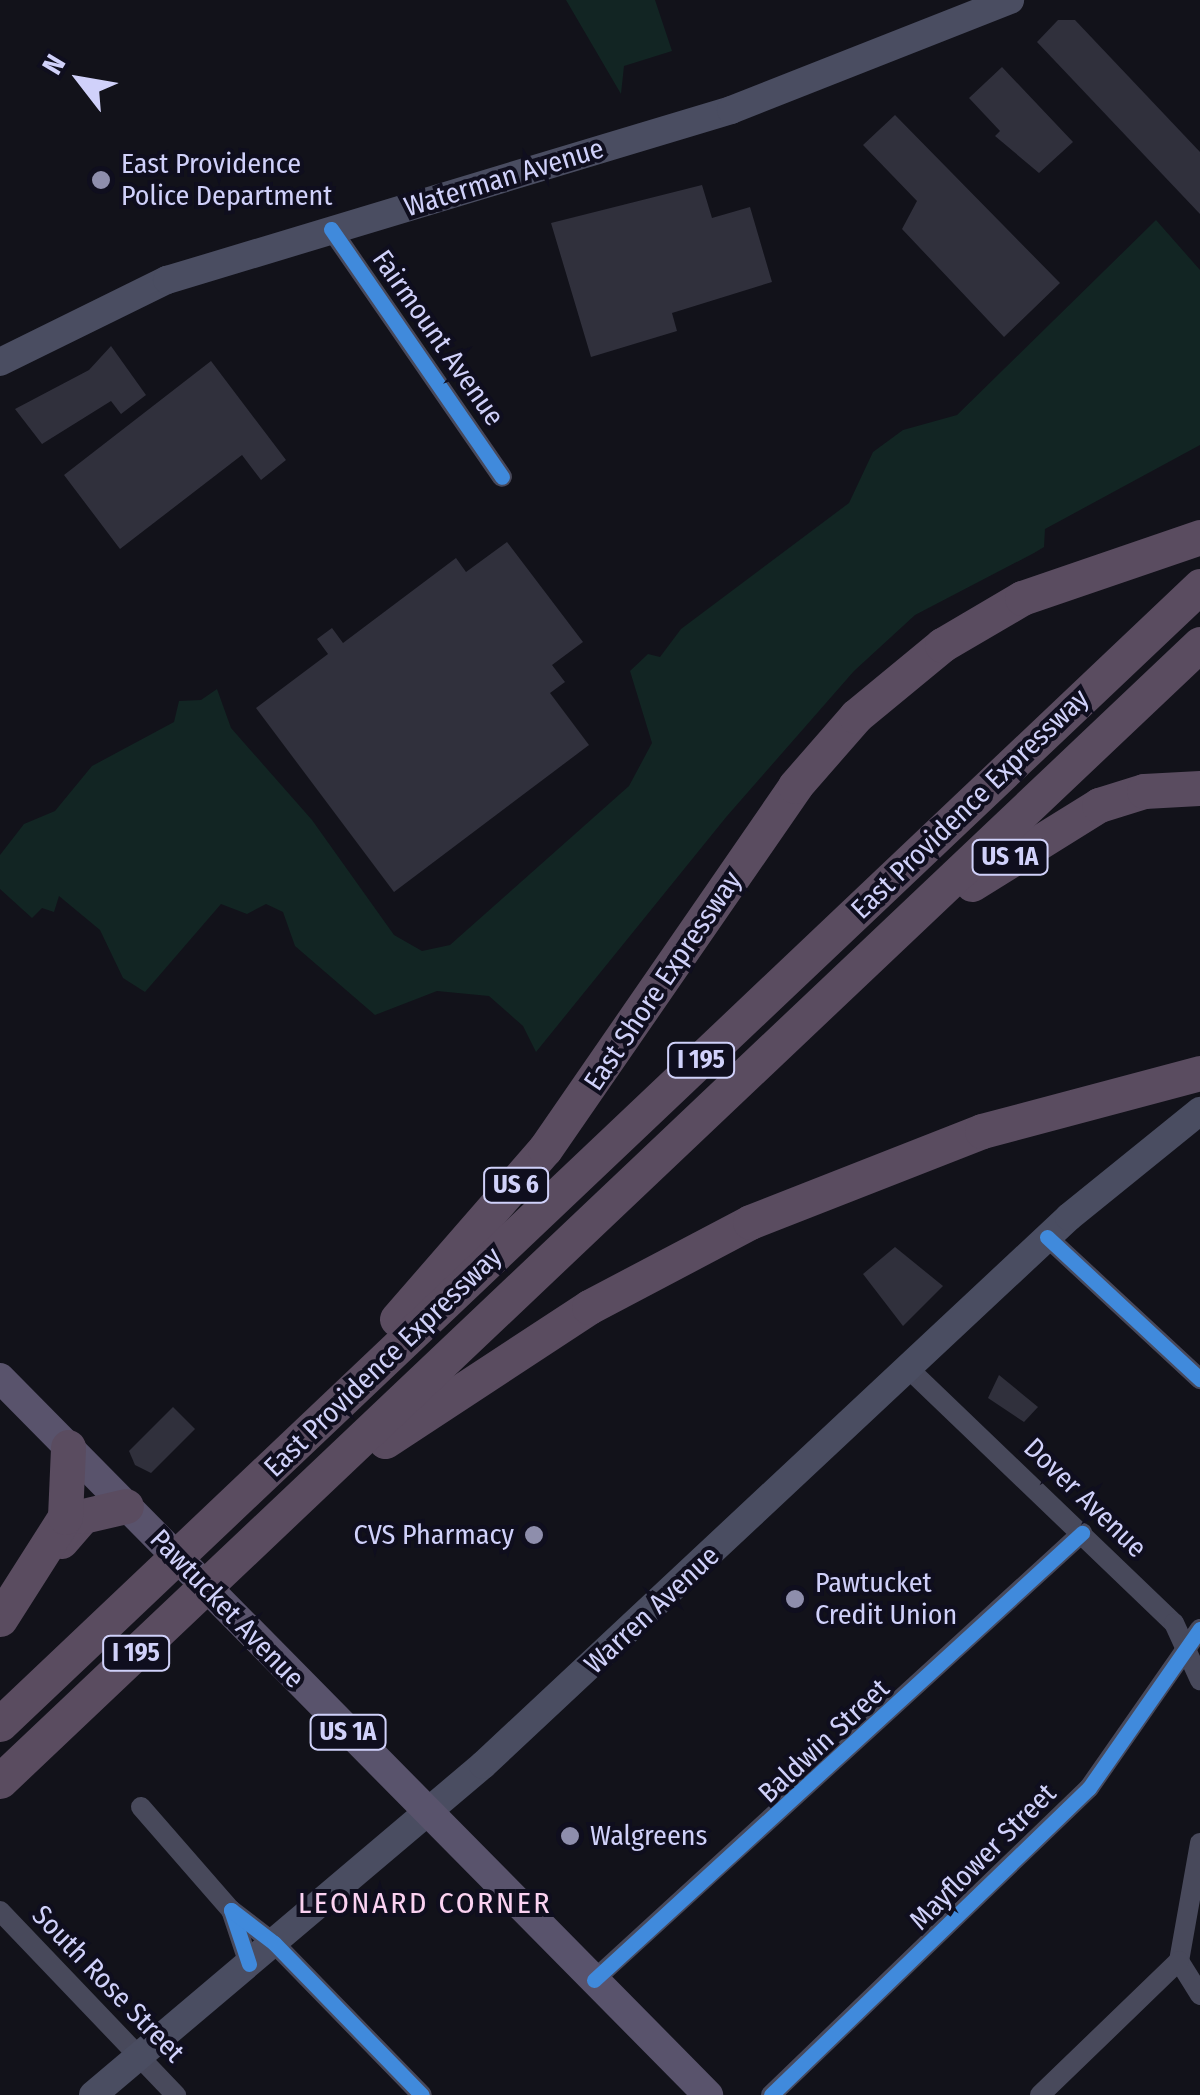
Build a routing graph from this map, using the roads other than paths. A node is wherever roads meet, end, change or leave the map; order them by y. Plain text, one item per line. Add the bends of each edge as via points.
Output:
1 (1010, 0) edge
2 (331, 230) junction
3 (0, 362) edge
4 (502, 477) dead end
5 (1196, 538) edge
6 (1200, 586) edge
7 (1200, 644) edge
8 (1200, 788) edge
9 (858, 967) junction
10 (1200, 1072) edge
11 (1200, 1111) edge
12 (1046, 1238) junction
13 (911, 1371) junction
14 (1198, 1374) edge
15 (0, 1378) edge
16 (68, 1447) junction
17 (139, 1519) junction
18 (272, 1524) junction
19 (1082, 1532) junction
20 (201, 1534) junction
21 (22, 1586) junction
22 (0, 1620) edge
23 (1193, 1635) edge
24 (1200, 1680) edge
25 (0, 1724) edge
26 (0, 1782) edge
27 (141, 1806) dead end
28 (426, 1814) junction
29 (1200, 1843) edge
30 (0, 1910) edge
31 (231, 1910) junction
32 (274, 1943) junction
33 (1179, 1961) junction
34 (249, 1964) junction
35 (594, 1980) junction
36 (1200, 1995) edge
37 (138, 2056) junction
38 (93, 2095) edge
39 (176, 2095) edge
40 (422, 2095) edge
41 (708, 2095) edge
42 (771, 2095) edge
43 (1040, 2095) edge

1 - 2 main road, Waterman Avenue via 731,110
2 - 3 main road, Waterman Avenue via 167,280
2 - 4 street, Fairmount Avenue
5 - 20 highway, East Shore Expressway / US 6 via 1081,572 995,612 856,716 795,786 630,1035 526,1173
6 - 20 highway, East Providence Expressway / I 195
7 - 9 highway, East Providence Expressway / I 195
8 - 9 highway, US 1A via 1144,791 1058,826
9 - 18 highway, East Providence Expressway / I 195
10 - 18 highway via 922,1151 722,1236 520,1349
11 - 12 main road, Warren Avenue
12 - 13 main road, Warren Avenue
12 - 14 street
13 - 19 street, Dover Avenue
13 - 28 main road, Warren Avenue
15 - 16 main road, Pawtucket Avenue / US 1A
16 - 17 main road, Pawtucket Avenue / US 1A
16 - 21 highway via 68,1508
17 - 21 highway via 82,1516
17 - 28 main road, Pawtucket Avenue / US 1A
18 - 26 highway, East Providence Expressway / I 195
19 - 23 street, Dover Avenue
19 - 35 street, Baldwin Street
20 - 25 highway, East Providence Expressway / I 195
21 - 22 highway
23 - 24 street, Dover Avenue
23 - 42 street, Mayflower Street via 1089,1788
27 - 31 street
28 - 32 main road, Warren Avenue
28 - 35 main road, Pawtucket Avenue
29 - 33 street
30 - 37 street, South Rose Street
31 - 32 street
31 - 34 street
32 - 34 main road, Warren Avenue
32 - 40 street
33 - 36 street
33 - 43 street
34 - 37 main road, Warren Avenue
35 - 41 main road, Pawtucket Avenue
37 - 38 main road, Warren Avenue
37 - 39 street, South Rose Street

